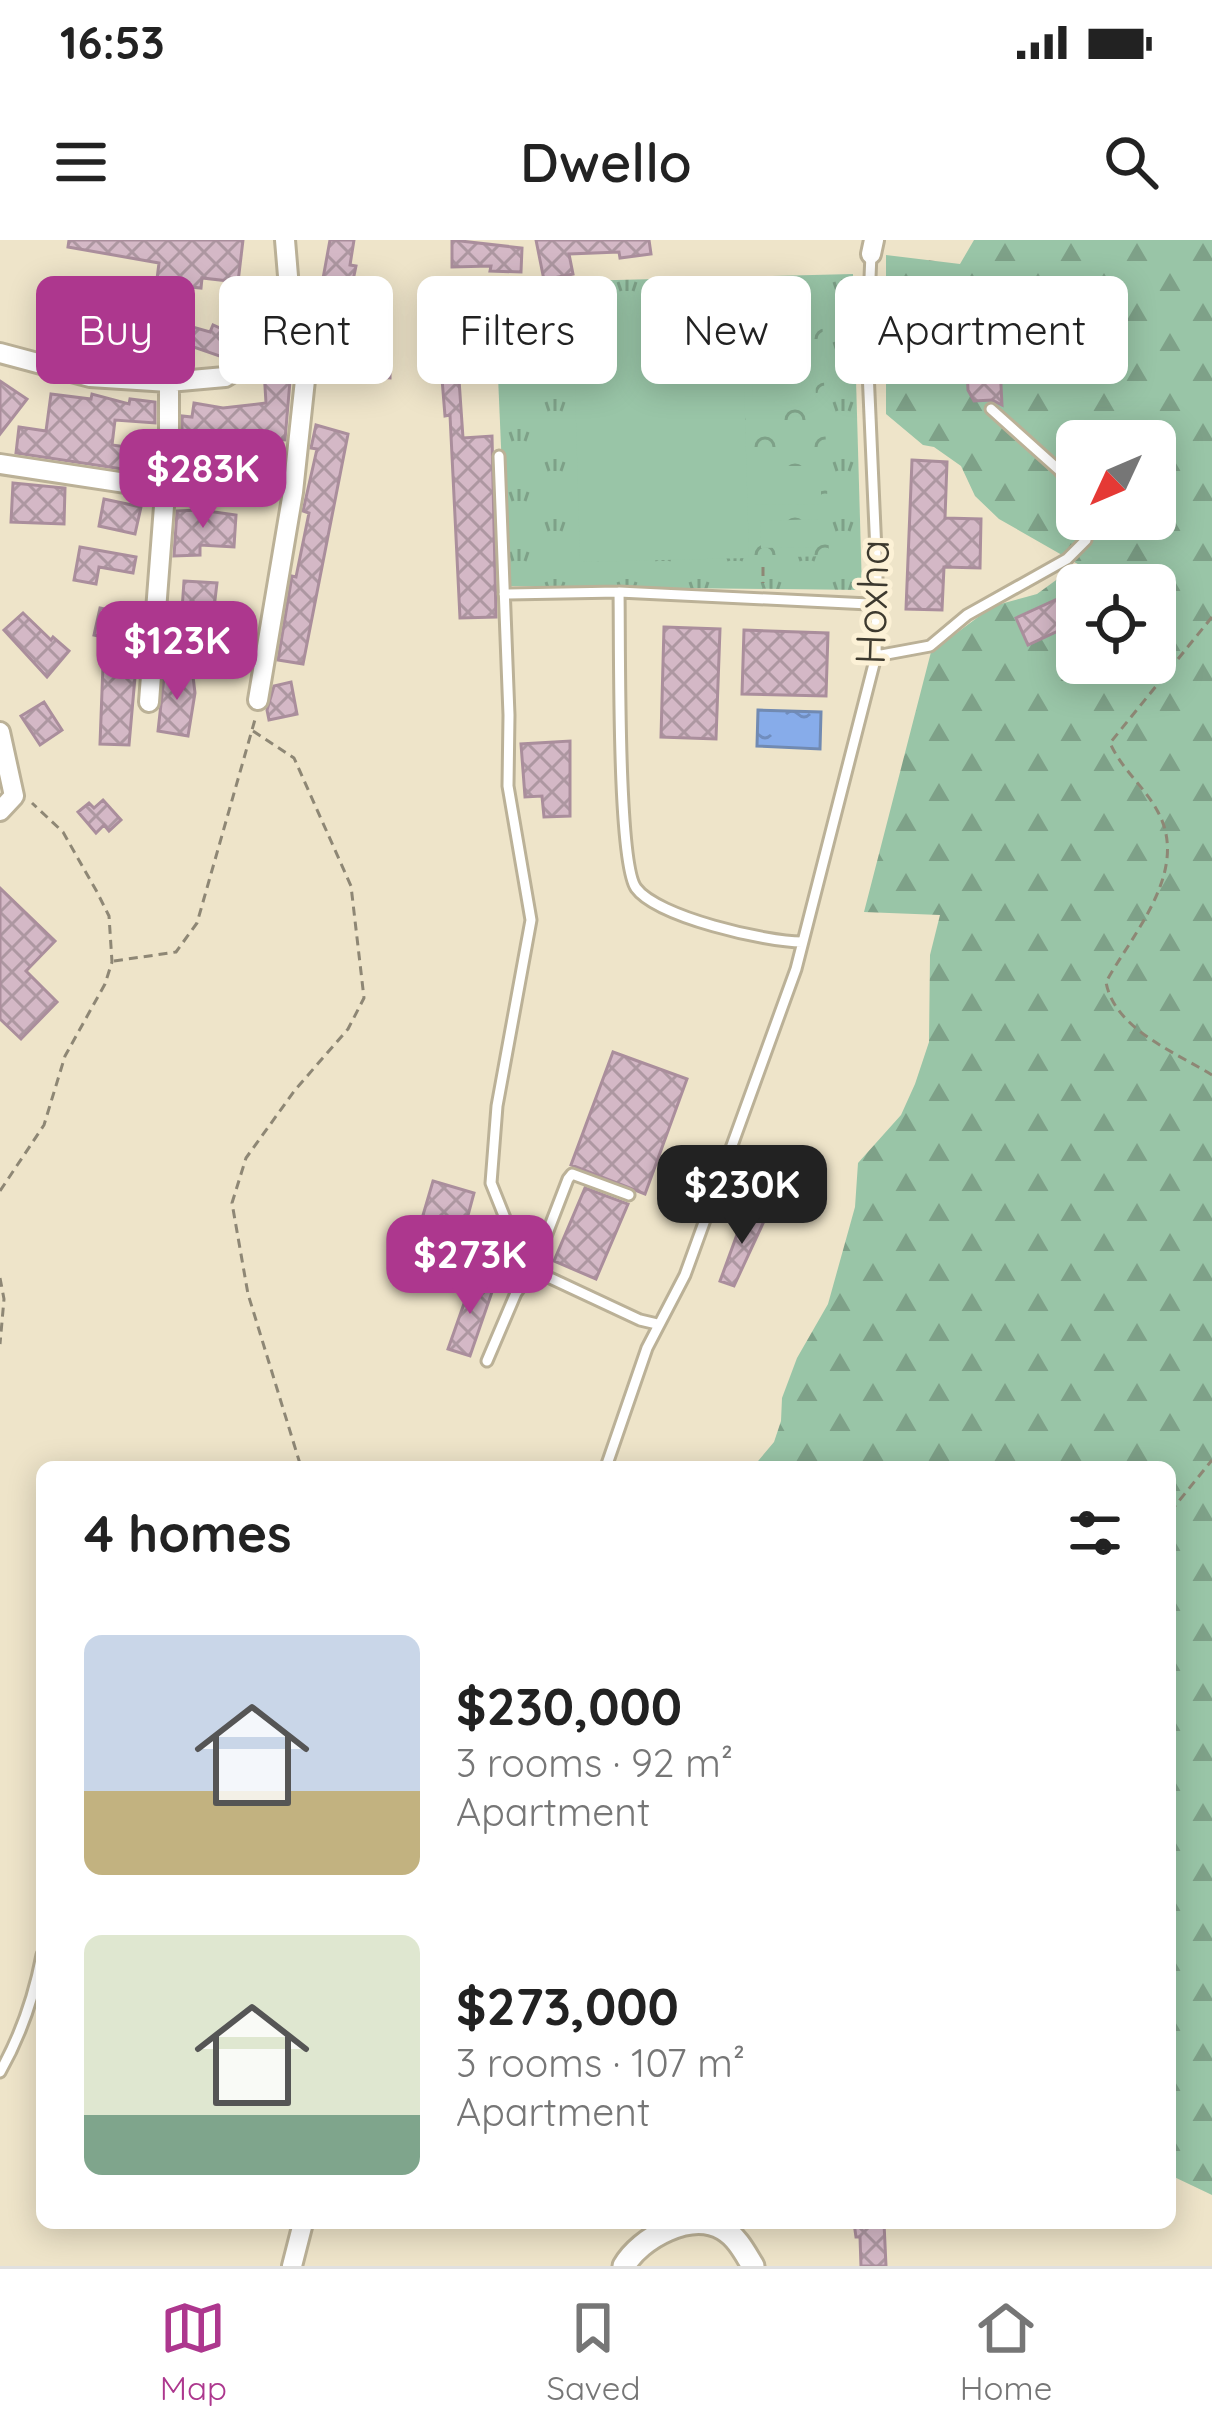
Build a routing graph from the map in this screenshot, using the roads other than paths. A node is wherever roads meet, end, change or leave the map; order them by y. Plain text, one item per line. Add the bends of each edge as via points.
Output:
1 (285, 240) edge
2 (872, 247) edge
3 (288, 276) edge
4 (0, 353) edge
5 (36, 363) edge
6 (169, 384) edge
7 (302, 384) edge
8 (991, 409) dead end
9 (499, 456) dead end
10 (0, 464) edge
11 (1056, 467) edge
12 (164, 489) junction
13 (240, 489) dead end
14 (1086, 540) edge
15 (620, 592) junction
16 (504, 594) junction
17 (873, 605) junction
18 (875, 656) junction
19 (258, 700) road end
20 (148, 702) dead end
21 (0, 733) edge
22 (7, 803) edge
23 (802, 942) junction
24 (629, 1195) dead end
25 (532, 1270) junction
26 (466, 1272) dead end
27 (657, 1324) junction
28 (487, 1361) dead end
29 (608, 1461) edge
30 (36, 1977) edge
31 (0, 2072) edge
32 (301, 2229) edge
33 (675, 2229) edge
34 (722, 2229) edge
35 (292, 2266) edge
36 (624, 2266) edge
37 (753, 2266) edge

1 - 3 street
2 - 17 lane, Hoxha
4 - 5 street
6 - 12 street
7 - 19 street
8 - 11 lane
9 - 16 lane
10 - 12 street
12 - 13 street
12 - 20 street
14 - 18 lane via 931,646
15 - 16 lane
15 - 17 lane
15 - 23 lane via 632,885 649,902 709,923
16 - 25 lane via 508,787 531,920 491,1183
17 - 18 lane, Hoxha
18 - 23 lane, Hoxha
21 - 22 street
23 - 27 lane, Hoxha via 685,1275
24 - 25 lane via 572,1174
25 - 26 lane via 498,1264
25 - 27 lane
25 - 28 lane
27 - 29 lane, Hoxha
30 - 31 lane
32 - 35 street
33 - 36 street via 654,2235
34 - 37 street

